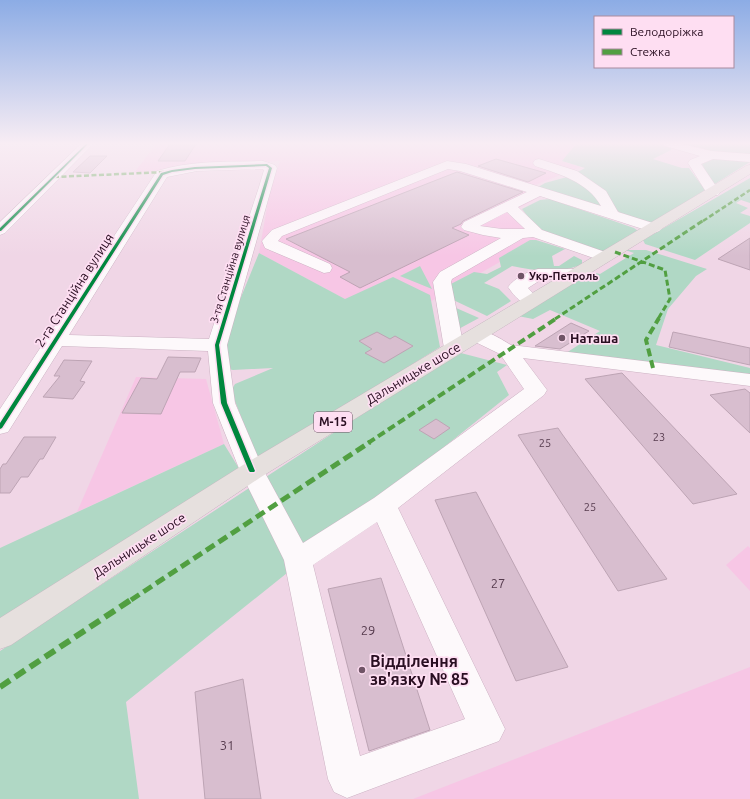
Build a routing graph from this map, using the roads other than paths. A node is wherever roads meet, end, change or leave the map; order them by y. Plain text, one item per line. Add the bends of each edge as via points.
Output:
1 (49, 181) edge
2 (157, 181) edge
3 (267, 181) edge
4 (406, 181) edge
5 (505, 181) edge
6 (583, 181) edge
7 (706, 181) edge
8 (731, 181) edge
9 (538, 192) junction
10 (713, 192) junction
11 (509, 206) junction
12 (614, 216) junction
13 (654, 228) junction
14 (0, 230) edge
15 (527, 233) junction
16 (605, 257) junction
17 (324, 268) dead end
18 (55, 340) junction
19 (465, 341) junction
20 (217, 345) junction
21 (507, 350) junction
22 (750, 380) edge
23 (0, 427) edge
24 (252, 471) junction
25 (383, 505) junction
26 (298, 560) junction
27 (0, 635) edge

1 - 14 street
2 - 18 street, 2-га Станційна вулиця
3 - 20 street, 3-тя Станційна вулиця
4 - 17 street via 277,232 270,241 271,245
5 - 9 street
6 - 12 street via 601,194
7 - 10 street
8 - 10 main road, Дальницьке шосе / М-15
9 - 11 street
9 - 12 street
10 - 13 main road, Дальницьке шосе / М-15
11 - 15 street via 534,229
11 - 15 street via 469,227
12 - 13 street
13 - 16 main road, Дальницьке шосе / М-15
15 - 16 street
15 - 19 street via 453,271 442,282
16 - 19 main road, Дальницьке шосе / М-15
18 - 20 street
18 - 23 street, 2-га Станційна вулиця
19 - 21 street
19 - 24 main road, Дальницьке шосе / М-15
20 - 24 street, 3-тя Станційна вулиця via 224,403
21 - 22 street
21 - 25 street via 536,390
24 - 26 street, 3-тя Станційна вулиця
24 - 27 main road, Дальницьке шосе / М-15
25 - 26 street
25 - 26 street, 3-тя Станційна вулиця via 486,729 347,779

